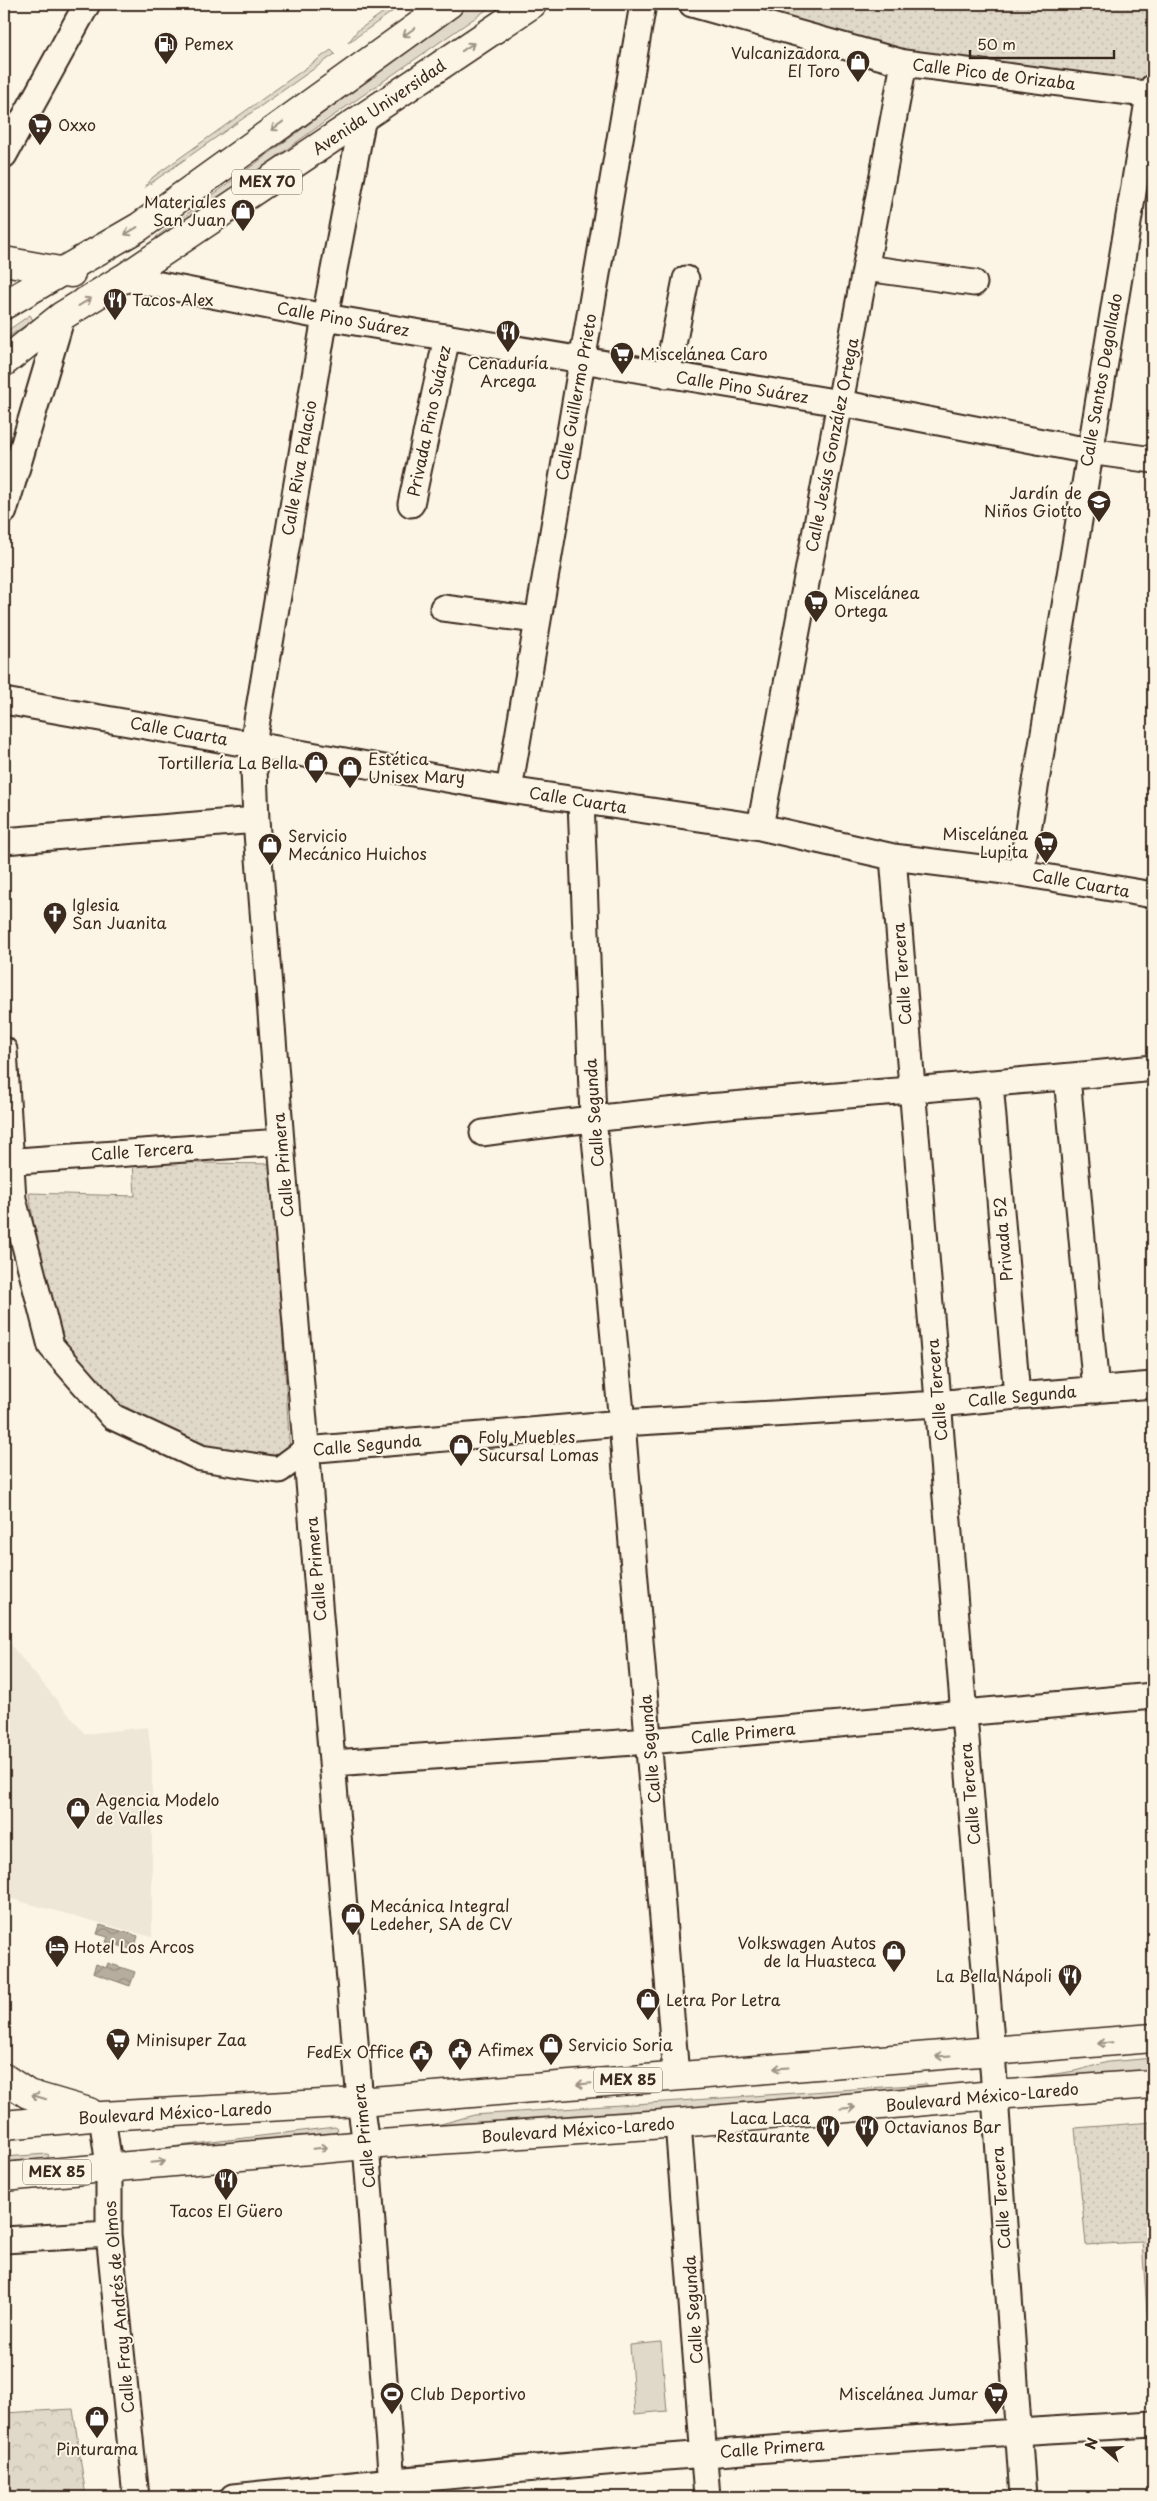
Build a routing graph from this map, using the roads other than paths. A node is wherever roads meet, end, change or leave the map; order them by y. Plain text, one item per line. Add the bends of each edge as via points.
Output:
1 (87, 4) edge
2 (449, 4) edge
3 (532, 4) edge
4 (643, 4) edge
5 (692, 4) edge
6 (904, 63) junction
7 (1152, 92) edge
8 (363, 118) junction
9 (4, 155) edge
10 (4, 261) edge
11 (866, 268) junction
12 (63, 272) junction
13 (124, 278) junction
14 (686, 279) dead end
15 (974, 283) dead end
16 (4, 305) edge
17 (62, 316) junction
18 (325, 316) junction
19 (447, 337) junction
20 (582, 361) junction
21 (4, 362) edge
22 (668, 375) junction
23 (840, 403) junction
24 (1089, 450) junction
25 (1153, 460) edge
26 (411, 504) dead end
27 (4, 511) edge
28 (443, 608) dead end
29 (537, 620) junction
30 (4, 700) edge
31 (253, 744) junction
32 (509, 790) junction
33 (581, 801) junction
34 (256, 820) junction
35 (760, 827) junction
36 (4, 840) edge
37 (893, 857) junction
38 (1021, 873) junction
39 (1153, 895) edge
40 (4, 1050) edge
41 (1153, 1068) edge
42 (1067, 1078) junction
43 (990, 1083) junction
44 (911, 1091) junction
45 (593, 1117) junction
46 (483, 1133) dead end
47 (281, 1142) junction
48 (8, 1161) edge
49 (1153, 1386) edge
50 (1096, 1390) junction
51 (1017, 1396) junction
52 (938, 1404) junction
53 (622, 1423) junction
54 (306, 1450) junction
55 (1153, 1696) edge
56 (963, 1714) junction
57 (649, 1742) junction
58 (333, 1762) junction
59 (1153, 2038) edge
60 (992, 2053) junction
61 (676, 2076) junction
62 (4, 2078) edge
63 (1153, 2084) edge
64 (994, 2095) junction
65 (360, 2102) junction
66 (102, 2116) junction
67 (678, 2124) junction
68 (4, 2125) edge
69 (366, 2145) junction
70 (109, 2166) junction
71 (4, 2177) edge
72 (109, 2234) junction
73 (4, 2240) edge
74 (1153, 2424) edge
75 (1017, 2432) junction
76 (704, 2453) junction
77 (392, 2489) edge
78 (136, 2497) edge
79 (233, 2497) edge
80 (706, 2497) edge
81 (1023, 2497) edge

1 - 9 street
2 -> 12 main road, MEX 70 via 139,227
8 -> 3 main road, Avenida Universidad / MEX 70
4 - 20 street, Calle Guillermo Prieto
5 - 6 street, Calle Pico de Orizaba
6 - 7 street, Calle Pico de Orizaba
6 - 11 street, Calle Jesús González Ortega
7 - 24 street, Calle Santos Degollado
8 - 13 main road, Avenida Universidad / MEX 70
8 - 18 street, Calle Riva Palacio
10 - 12 main road
11 - 15 street
11 - 23 street, Calle Jesús González Ortega
12 - 13 main road
12 - 16 main road, MEX 70
17 -> 13 main road, Avenida Universidad / MEX 70
13 - 18 street, Calle Pino Suárez
14 - 22 street
17 - 21 main road, Avenida Universidad / MEX 70
17 - 27 street
18 - 19 street, Calle Pino Suárez
18 - 31 street, Calle Riva Palacio
19 - 20 street, Calle Pino Suárez
19 - 26 street, Privada Pino Suárez
20 - 22 street, Calle Pino Suárez
20 - 29 street, Calle Guillermo Prieto
22 - 23 street, Calle Pino Suárez
23 - 24 street, Calle Pino Suárez
23 - 35 street, Calle Jesús González Ortega
24 - 25 street, Calle Pino Suárez
24 - 38 street, Calle Santos Degollado
28 - 29 street
29 - 32 street, Calle Guillermo Prieto
30 - 31 street, Calle Cuarta
31 - 32 street, Calle Cuarta
31 - 34 street, Calle Riva Palacio
32 - 33 street, Calle Cuarta
33 - 35 street, Calle Cuarta
33 - 45 street, Calle Segunda
34 - 36 street
34 - 47 street, Calle Primera
35 - 37 street, Calle Cuarta
37 - 38 street, Calle Cuarta
37 - 44 street, Calle Tercera
38 - 39 street, Calle Cuarta
40 - 48 street, Calle Segunda
41 - 42 street
42 - 43 street
42 - 50 street
43 - 44 street
43 - 51 street, Privada 52
44 - 45 street
44 - 52 street, Calle Tercera
45 - 46 street
45 - 53 street, Calle Segunda
47 - 48 street, Calle Tercera
47 - 54 street, Calle Primera
48 - 54 street, Calle Segunda via 13,1199 51,1346 113,1417 201,1458 280,1470
49 - 50 street, Calle Segunda
50 - 51 street, Calle Segunda
51 - 52 street, Calle Segunda
52 - 53 street, Calle Segunda
52 - 56 street, Calle Tercera
53 - 54 street, Calle Segunda
53 - 57 street, Calle Segunda
54 - 58 street, Calle Primera
55 - 56 street, Calle Primera
56 - 57 street, Calle Primera
56 - 60 street, Calle Tercera
57 - 58 street, Calle Primera
57 - 61 street, Calle Segunda
58 - 65 street, Calle Primera
59 -> 60 main road, Boulevard México-Laredo / MEX 85
60 -> 61 main road, Boulevard México-Laredo / MEX 85
60 - 64 street, Calle Tercera
61 -> 65 main road, Boulevard México-Laredo / MEX 85
66 -> 62 main road via 28,2094
63 - 64 main road, Boulevard México-Laredo / MEX 85
67 -> 64 main road, Boulevard México-Laredo / MEX 85
64 - 75 street, Calle Tercera
65 - 66 main road, Boulevard México-Laredo / MEX 85
65 - 69 street, Calle Primera
66 - 68 main road, Boulevard México-Laredo / MEX 85
66 - 70 street, Calle Fray Andrés de Olmos
67 - 69 main road, Boulevard México-Laredo / MEX 85
67 - 76 street, Calle Segunda
70 -> 69 main road, Boulevard México-Laredo / MEX 85
69 - 77 street, Calle Primera
70 - 71 main road, Boulevard México-Laredo / MEX 85
70 - 72 street, Calle Fray Andrés de Olmos
72 - 73 street
72 - 78 street, Calle Fray Andrés de Olmos
74 - 75 street, Calle Primera
75 - 76 street, Calle Primera
75 - 81 street, Calle Tercera
76 - 77 street, Calle Primera
76 - 80 street, Calle Segunda
77 - 79 street, Calle Primera

